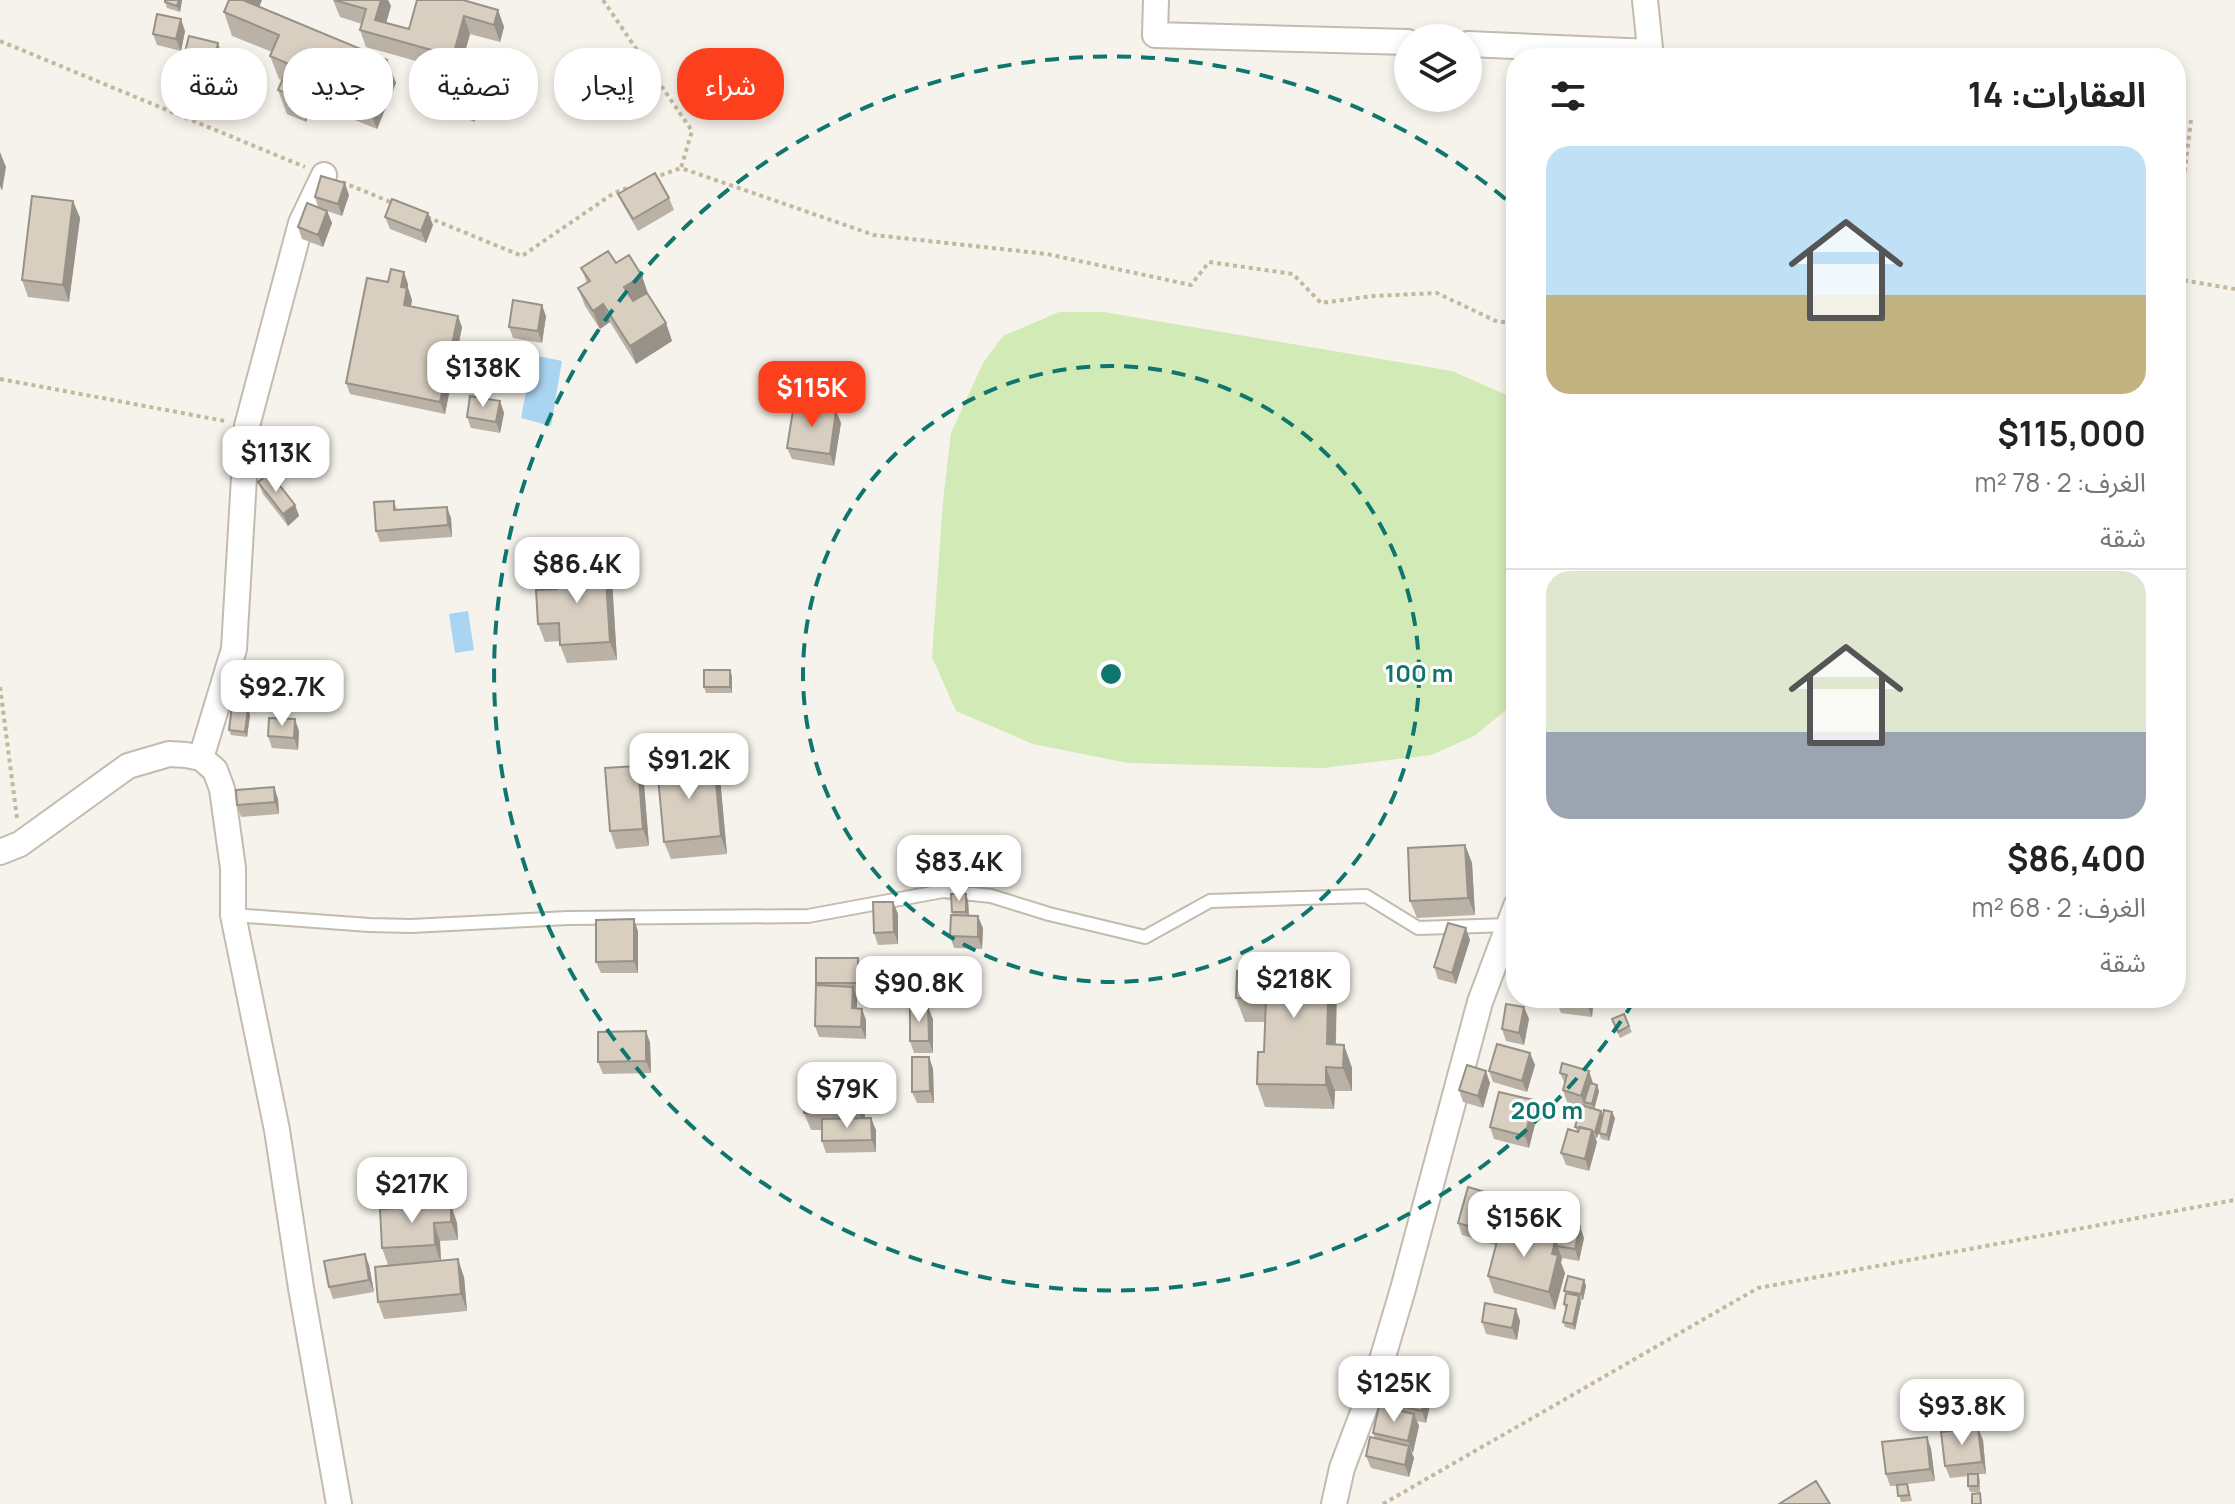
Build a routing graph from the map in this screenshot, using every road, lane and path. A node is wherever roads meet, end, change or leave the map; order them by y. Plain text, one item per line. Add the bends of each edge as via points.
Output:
1 (603, 0) edge
2 (1156, 0) edge
3 (1645, 0) edge
4 (0, 41) edge
5 (1394, 42) edge
6 (1482, 45) edge
7 (1534, 48) edge
8 (1649, 48) edge
9 (2191, 120) dead end
10 (2186, 161) edge
11 (681, 168) junction
12 (324, 175) junction
13 (395, 204) edge
14 (423, 216) edge
15 (2186, 281) edge
16 (2235, 289) edge
17 (1506, 322) edge
18 (0, 379) edge
19 (247, 426) junction
20 (0, 687) edge
21 (201, 758) junction
22 (10, 848) edge
23 (233, 915) junction
24 (1506, 917) edge
25 (1506, 932) edge
26 (2235, 1200) edge
27 (339, 1504) edge
28 (1334, 1504) edge
29 (1383, 1504) edge

1 - 11 path via 692,131
2 - 5 street via 1155,35
3 - 8 street
4 - 12 path
6 - 7 street
9 - 10 path
11 - 14 path via 614,193 522,256
11 - 17 path via 874,235 1047,254 1191,285 1209,262 1293,274 1321,303 1437,293
12 - 13 path
12 - 19 street via 301,223
15 - 16 path
18 - 19 path
19 - 21 street via 234,649
20 - 22 path
21 - 22 street via 169,754 128,766
21 - 23 street via 215,770 222,789 233,868
23 - 24 lane via 411,926 568,918 808,916 943,891 991,896 1145,937 1210,901 1366,896 1418,928
23 - 27 street via 277,1130
25 - 28 street via 1480,1002 1403,1289
26 - 29 path via 1758,1288

